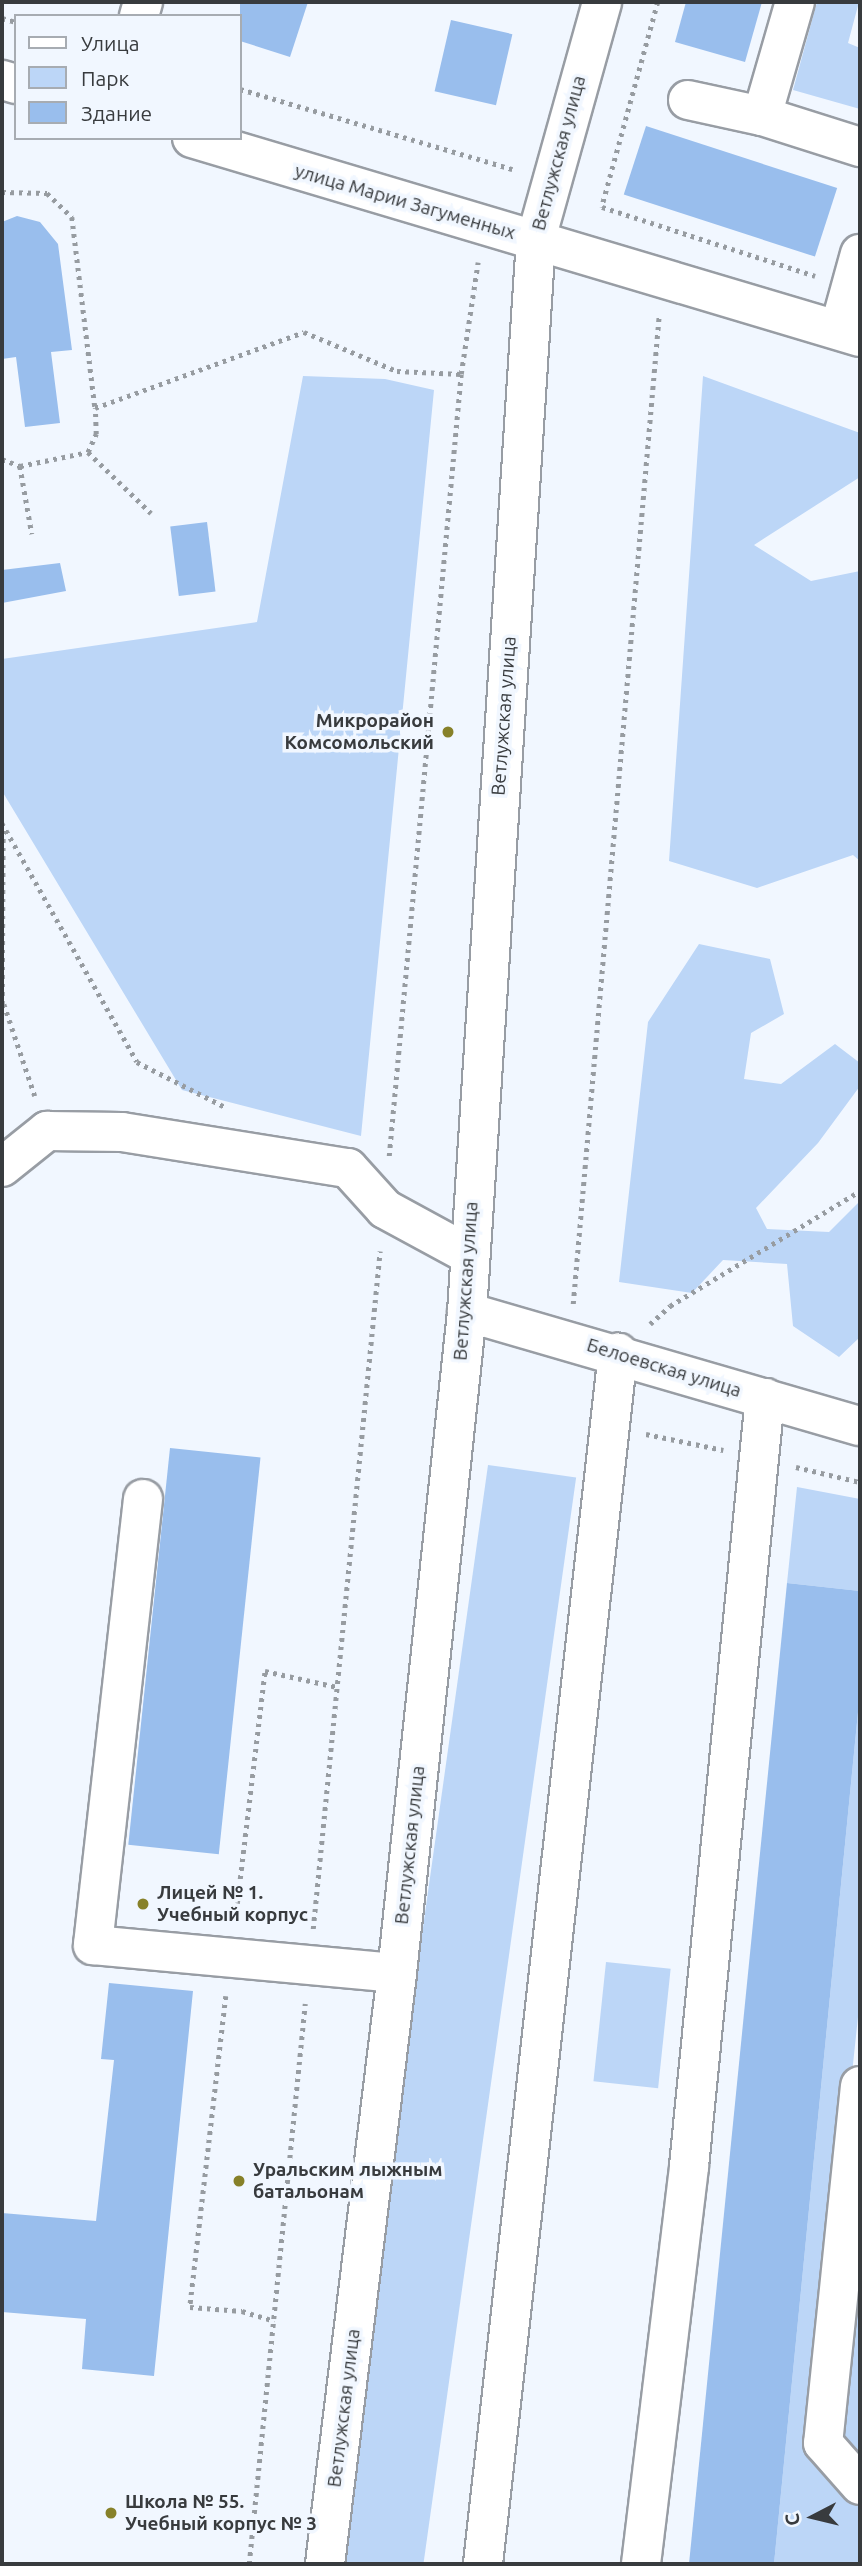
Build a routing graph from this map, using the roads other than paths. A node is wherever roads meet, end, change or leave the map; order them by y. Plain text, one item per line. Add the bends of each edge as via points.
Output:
1 (602, 2) edge
2 (795, 2) edge
3 (688, 100) dead end
4 (762, 116) junction
5 (199, 140) edge
6 (860, 147) edge
7 (536, 239) junction
8 (855, 271) edge
9 (849, 334) edge
10 (2, 1167) edge
11 (468, 1254) junction
12 (467, 1312) junction
13 (618, 1352) junction
14 (765, 1398) junction
15 (860, 1426) edge
16 (143, 1499) dead end
17 (397, 1973) junction
18 (860, 2086) edge
19 (860, 2484) edge
20 (325, 2564) edge
21 (482, 2564) edge
22 (641, 2564) edge

1 - 7 main road, Ветлужская улица
2 - 4 main road
3 - 4 main road
4 - 6 main road
5 - 7 main road, улица Марии Загуменных
7 - 9 main road, улица Марии Загуменных
7 - 11 main road, Ветлужская улица
8 - 9 main road
10 - 11 main road via 47,1131 122,1132 348,1168 385,1209
11 - 12 main road, Ветлужская улица
12 - 13 main road, Белоевская улица
12 - 17 main road, Ветлужская улица
13 - 14 main road, Белоевская улица
13 - 21 main road
14 - 15 main road, Белоевская улица
14 - 22 main road via 689,2166
16 - 17 main road via 93,1945
17 - 20 main road, Ветлужская улица
18 - 19 main road via 823,2443

